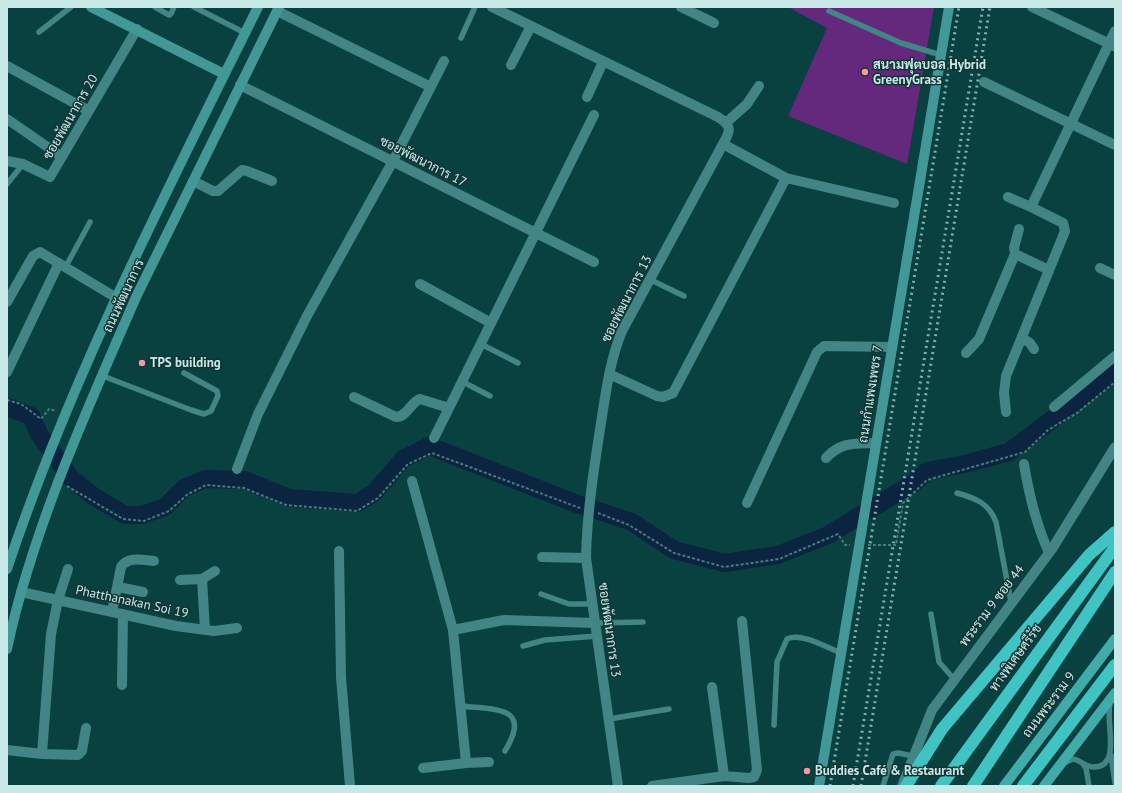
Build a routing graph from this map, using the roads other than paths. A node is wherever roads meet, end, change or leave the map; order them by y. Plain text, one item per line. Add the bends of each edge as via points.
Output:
1 (71, 7) edge
2 (91, 7) edge
3 (155, 7) edge
4 (174, 7) edge
5 (194, 7) edge
6 (258, 7) edge
7 (475, 7) edge
8 (492, 7) edge
9 (681, 7) edge
10 (949, 7) edge
11 (1032, 7) edge
12 (278, 9) edge
13 (829, 11) dead end
14 (714, 23) dead end
15 (531, 26) junction
16 (137, 29) junction
17 (1115, 31) edge
18 (39, 32) dead end
19 (245, 33) junction
20 (461, 38) dead end
21 (1112, 45) edge
22 (941, 55) junction
23 (444, 61) dead end
24 (603, 62) junction
25 (510, 65) dead end
26 (7, 66) edge
27 (224, 74) junction
28 (984, 82) dead end
29 (240, 85) junction
30 (759, 86) dead end
31 (431, 87) junction
32 (587, 97) dead end
33 (89, 111) junction
34 (594, 115) dead end
35 (7, 119) edge
36 (727, 122) junction
37 (1070, 124) junction
38 (723, 144) junction
39 (1115, 145) edge
40 (62, 157) junction
41 (7, 161) edge
42 (393, 161) junction
43 (23, 164) junction
44 (786, 178) junction
45 (193, 181) junction
46 (272, 181) dead end
47 (7, 184) edge
48 (1008, 197) dead end
49 (894, 203) dead end
50 (1031, 207) junction
51 (90, 222) dead end
52 (1019, 229) dead end
53 (536, 234) junction
54 (1015, 254) junction
55 (594, 262) dead end
56 (62, 266) junction
57 (1100, 268) dead end
58 (1049, 270) junction
59 (1115, 275) edge
60 (651, 280) junction
61 (420, 284) dead end
62 (684, 296) dead end
63 (115, 297) junction
64 (7, 302) edge
65 (491, 323) junction
66 (1022, 338) junction
67 (481, 344) junction
68 (892, 347) junction
69 (1034, 350) dead end
70 (966, 353) dead end
71 (1115, 356) edge
72 (518, 363) dead end
73 (7, 372) edge
74 (184, 373) dead end
75 (609, 374) junction
76 (103, 376) junction
77 (463, 382) junction
78 (490, 396) dead end
79 (354, 397) dead end
80 (1054, 407) dead end
81 (448, 408) junction
82 (1006, 412) dead end
83 (434, 438) dead end
84 (876, 443) junction
85 (1115, 447) edge
86 (826, 458) dead end
87 (1024, 464) dead end
88 (237, 469) dead end
89 (412, 481) dead end
90 (956, 493) dead end
91 (747, 503) dead end
92 (1115, 532) edge
93 (1115, 547) edge
94 (339, 551) dead end
95 (1049, 552) junction
96 (542, 557) dead end
97 (586, 558) junction
98 (154, 560) dead end
99 (7, 569) edge
100 (68, 569) dead end
101 (215, 571) dead end
102 (1115, 572) edge
103 (202, 579) junction
104 (180, 580) dead end
105 (118, 587) junction
106 (21, 592) junction
107 (143, 592) dead end
108 (541, 594) dead end
109 (58, 600) junction
110 (1011, 602) junction
111 (593, 604) junction
112 (17, 606) junction
113 (112, 612) junction
114 (123, 614) junction
115 (930, 614) dead end
116 (742, 621) dead end
117 (643, 622) dead end
118 (596, 623) junction
119 (237, 628) dead end
120 (205, 630) junction
121 (453, 630) junction
122 (7, 636) edge
123 (597, 636) junction
124 (1115, 640) edge
125 (523, 646) dead end
126 (7, 649) edge
127 (841, 653) junction
128 (1115, 665) edge
129 (954, 679) junction
130 (122, 685) dead end
131 (712, 687) dead end
132 (1113, 695) edge
133 (461, 706) junction
134 (669, 709) dead end
135 (609, 719) junction
136 (774, 725) dead end
137 (86, 728) dead end
138 (7, 750) edge
139 (505, 751) dead end
140 (1111, 751) junction
141 (42, 754) junction
142 (913, 756) junction
143 (466, 762) junction
144 (489, 762) dead end
145 (1081, 762) junction
146 (1060, 765) junction
147 (423, 768) dead end
148 (724, 776) junction
149 (1115, 783) edge
150 (1047, 784) edge
151 (350, 786) edge
152 (618, 786) edge
153 (652, 786) edge
154 (819, 786) edge
155 (883, 786) edge
156 (902, 786) edge
157 (906, 786) edge
158 (941, 786) edge
159 (973, 786) edge
160 (1004, 786) edge
161 (1023, 786) edge
162 (1089, 786) edge

1 - 18 lane
2 - 16 main road
3 - 4 lane via 168,14 171,14
5 - 19 lane
6 - 19 main road, ถนนพัฒนาการ
7 - 20 lane
8 - 15 street
9 - 14 street
10 - 22 main road, ถนนกำแพงเพชร 7
11 - 21 street
12 - 29 main road, ถนนพัฒนาการ
12 - 31 street
13 - 22 lane via 901,43
15 - 24 street
15 - 25 street
16 - 27 main road
16 - 33 street, ซอยพัฒนาการ 20
17 - 21 street
19 - 27 main road, ถนนพัฒนาการ
21 - 37 street
22 - 68 main road, ถนนกำแพงเพชร 7
23 - 31 street
24 - 32 street
24 - 36 street
26 - 33 street
27 - 63 main road, ถนนพัฒนาการ
28 - 37 street
29 - 42 street, ซอยพัฒนาการ 17
29 - 45 main road, ถนนพัฒนาการ
30 - 36 street via 746,104
31 - 42 street
33 - 40 street, ซอยพัฒนาการ 20
34 - 53 street
35 - 40 street
36 - 38 street, ซอยพัฒนาการ 13 via 729,134
37 - 39 street
37 - 50 street
38 - 44 street
38 - 60 street, ซอยพัฒนาการ 13
40 - 43 street, ซอยพัฒนาการ 20 via 49,178
41 - 43 street, ซอยพัฒนาการ 20
42 - 53 street, ซอยพัฒนาการ 17
42 - 88 street via 307,316 258,414
43 - 47 lane
44 - 49 street
44 - 75 street via 673,393 663,397 657,396
45 - 46 street via 218,191 242,170
45 - 76 main road, ถนนพัฒนาการ via 137,296
48 - 50 street
50 - 58 street via 1065,226
51 - 56 lane
52 - 54 street
53 - 55 street, ซอยพัฒนาการ 17
53 - 65 street
54 - 58 street
54 - 70 street via 979,339
56 - 63 street
56 - 64 street via 42,253 35,254
56 - 73 street
57 - 59 street
58 - 66 street
60 - 62 lane
60 - 75 street, ซอยพัฒนาการ 13 via 619,338
61 - 65 street
63 - 99 main road, ถนนพัฒนาการ via 65,412
65 - 67 street
66 - 69 street via 1030,343
66 - 82 street via 1006,376
67 - 72 lane
67 - 77 street
68 - 84 main road, ถนนกำแพงเพชร 7
68 - 91 street via 824,346 817,352
71 - 80 street
74 - 76 lane via 217,391 218,396 211,411 204,414 191,410
75 - 97 street, ซอยพัฒนาการ 13 via 586,523
76 - 106 main road, ถนนพัฒนาการ via 75,442
77 - 78 lane
77 - 81 street
79 - 81 street via 396,417 402,416 420,399
81 - 83 street
84 - 86 street via 846,444 834,449
84 - 127 main road, ถนนกำแพงเพชร 7
85 - 95 street, พระราม 9 ซอย 44
87 - 95 street via 1038,529
89 - 121 street
90 - 110 lane via 972,497 987,505 993,512
92 - 157 highway via 1088,555 942,729
93 - 158 highway, ทางพิเศษศรีรัช
94 - 151 street via 340,677
95 - 110 street, พระราม 9 ซอย 44
96 - 97 street
97 - 111 street, ซอยพัฒนาการ 13
98 - 105 street via 124,561
100 - 109 street
101 - 103 street
102 - 159 highway
103 - 104 street
103 - 120 street
105 - 107 street
105 - 113 street
106 - 109 street, Phatthanakan Soi 19
106 - 112 main road, ถนนพัฒนาการ
108 - 111 lane via 570,604
109 - 113 street, Phatthanakan Soi 19
109 - 141 street via 50,639
110 - 129 street, พระราม 9 ซอย 44
111 - 118 street, ซอยพัฒนาการ 13
112 - 122 main road, ถนนพัฒนาการ
112 - 126 main road, ถนนพัฒนาการ
113 - 114 street, Phatthanakan Soi 19
114 - 120 street, Phatthanakan Soi 19
114 - 130 street
115 - 129 lane via 939,662
116 - 148 street via 757,770 754,777 749,778
117 - 118 lane
118 - 121 street via 504,620
118 - 123 street, ซอยพัฒนาการ 13
119 - 120 street, Phatthanakan Soi 19
121 - 133 street
123 - 125 lane via 545,640
123 - 135 street, ซอยพัฒนาการ 13
124 - 160 main road, ถนนพระราม 9
127 - 136 lane via 811,640 787,639 777,662
127 - 154 main road, ถนนกำแพงเพชร 7
128 - 161 highway
129 - 142 street, พระราม 9 ซอย 44 via 932,710
131 - 148 street
132 - 140 lane via 1108,713
132 - 146 main road
133 - 139 lane via 504,711 512,716 515,727
133 - 143 street
134 - 135 lane
135 - 152 street, ซอยพัฒนาการ 13
137 - 141 street via 80,754
138 - 141 street
140 - 145 lane via 1110,757 1103,765 1093,767
140 - 149 lane
142 - 155 lane via 898,752 893,754
142 - 156 street, พระราม 9 ซอย 44
143 - 144 street
143 - 147 street
145 - 146 lane via 1073,759
145 - 162 lane via 1086,768
146 - 150 main road
148 - 153 street

